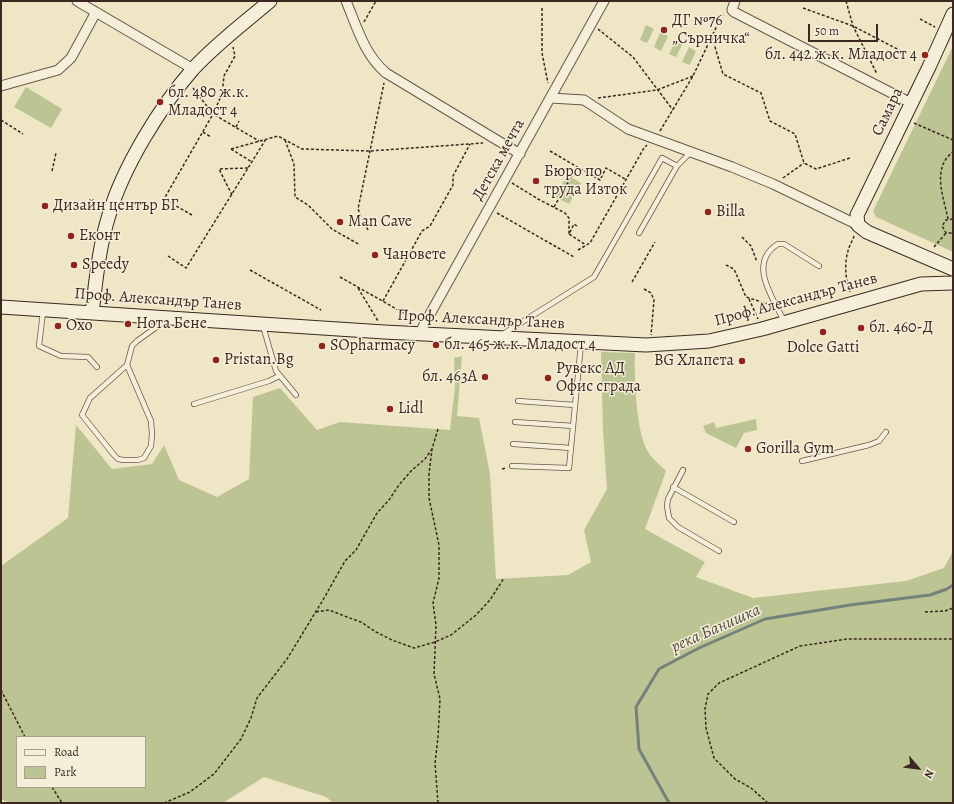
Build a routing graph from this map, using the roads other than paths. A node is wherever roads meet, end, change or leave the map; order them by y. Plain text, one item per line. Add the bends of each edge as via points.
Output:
1 (77, 1) edge
2 (270, 1) edge
3 (346, 1) edge
4 (604, 1) edge
5 (733, 5) edge
6 (96, 12) junction
7 (953, 14) edge
8 (193, 69) junction
9 (1, 86) edge
10 (551, 98) junction
11 (912, 103) junction
12 (692, 151) junction
13 (520, 154) junction
14 (677, 166) junction
15 (858, 225) junction
16 (639, 233) dead end
17 (926, 258) junction
18 (819, 266) dead end
19 (953, 269) edge
20 (953, 283) edge
21 (921, 284) junction
22 (1, 307) edge
23 (43, 310) junction
24 (92, 313) junction
25 (170, 318) junction
26 (785, 322) junction
27 (262, 324) junction
28 (413, 334) junction
29 (496, 338) junction
30 (581, 342) junction
31 (127, 364) junction
32 (97, 367) dead end
33 (279, 376) junction
34 (296, 395) dead end
35 (518, 401) dead end
36 (194, 404) dead end
37 (575, 405) junction
38 (515, 422) dead end
39 (573, 426) junction
40 (886, 432) dead end
41 (513, 444) dead end
42 (571, 448) junction
43 (802, 461) dead end
44 (512, 466) dead end
45 (683, 470) dead end
46 (674, 487) junction
47 (734, 522) dead end
48 (719, 551) dead end

1 - 6 street
2 - 8 street
3 - 13 street via 358,32 378,66
4 - 10 street, Детска мечта
5 - 11 street via 734,12
6 - 8 street
6 - 9 street via 71,58 58,70
7 - 11 street, Самара
8 - 24 street via 155,119 120,185 103,239
10 - 12 street via 584,100 628,129
10 - 13 street, Детска мечта
11 - 15 street, Самара via 857,215
12 - 14 lane
12 - 15 street via 773,184
13 - 28 street, Детска мечта
14 - 16 lane
14 - 29 lane via 662,158 594,277
15 - 17 street via 867,232
17 - 19 street
17 - 21 street via 935,269 928,281
18 - 26 lane via 784,244 778,244 770,249 765,257 764,278
20 - 21 street, Проф. Александър Танев
21 - 26 street, Проф. Александър Танев
22 - 23 street, Проф. Александър Танев
23 - 24 street, Проф. Александър Танев
23 - 32 lane via 39,346 60,356 88,357
24 - 25 street, Проф. Александър Танев
25 - 27 street, Проф. Александър Танев
25 - 31 lane via 132,346
26 - 30 street, Проф. Александър Танев via 709,341 648,345
27 - 28 street, Проф. Александър Танев
27 - 33 lane via 268,349
28 - 29 street, Проф. Александър Танев
29 - 30 street, Проф. Александър Танев
30 - 37 lane
31 - 31 lane via 151,421 152,446 144,458 138,460 122,460 114,455 82,415 90,398
33 - 34 lane
33 - 36 lane
35 - 37 lane
37 - 39 lane
38 - 39 lane
39 - 42 lane
40 - 43 lane via 879,441 869,445
41 - 42 lane
42 - 44 lane via 569,468
45 - 46 lane
46 - 47 lane
46 - 48 lane via 668,499 669,518 678,527

